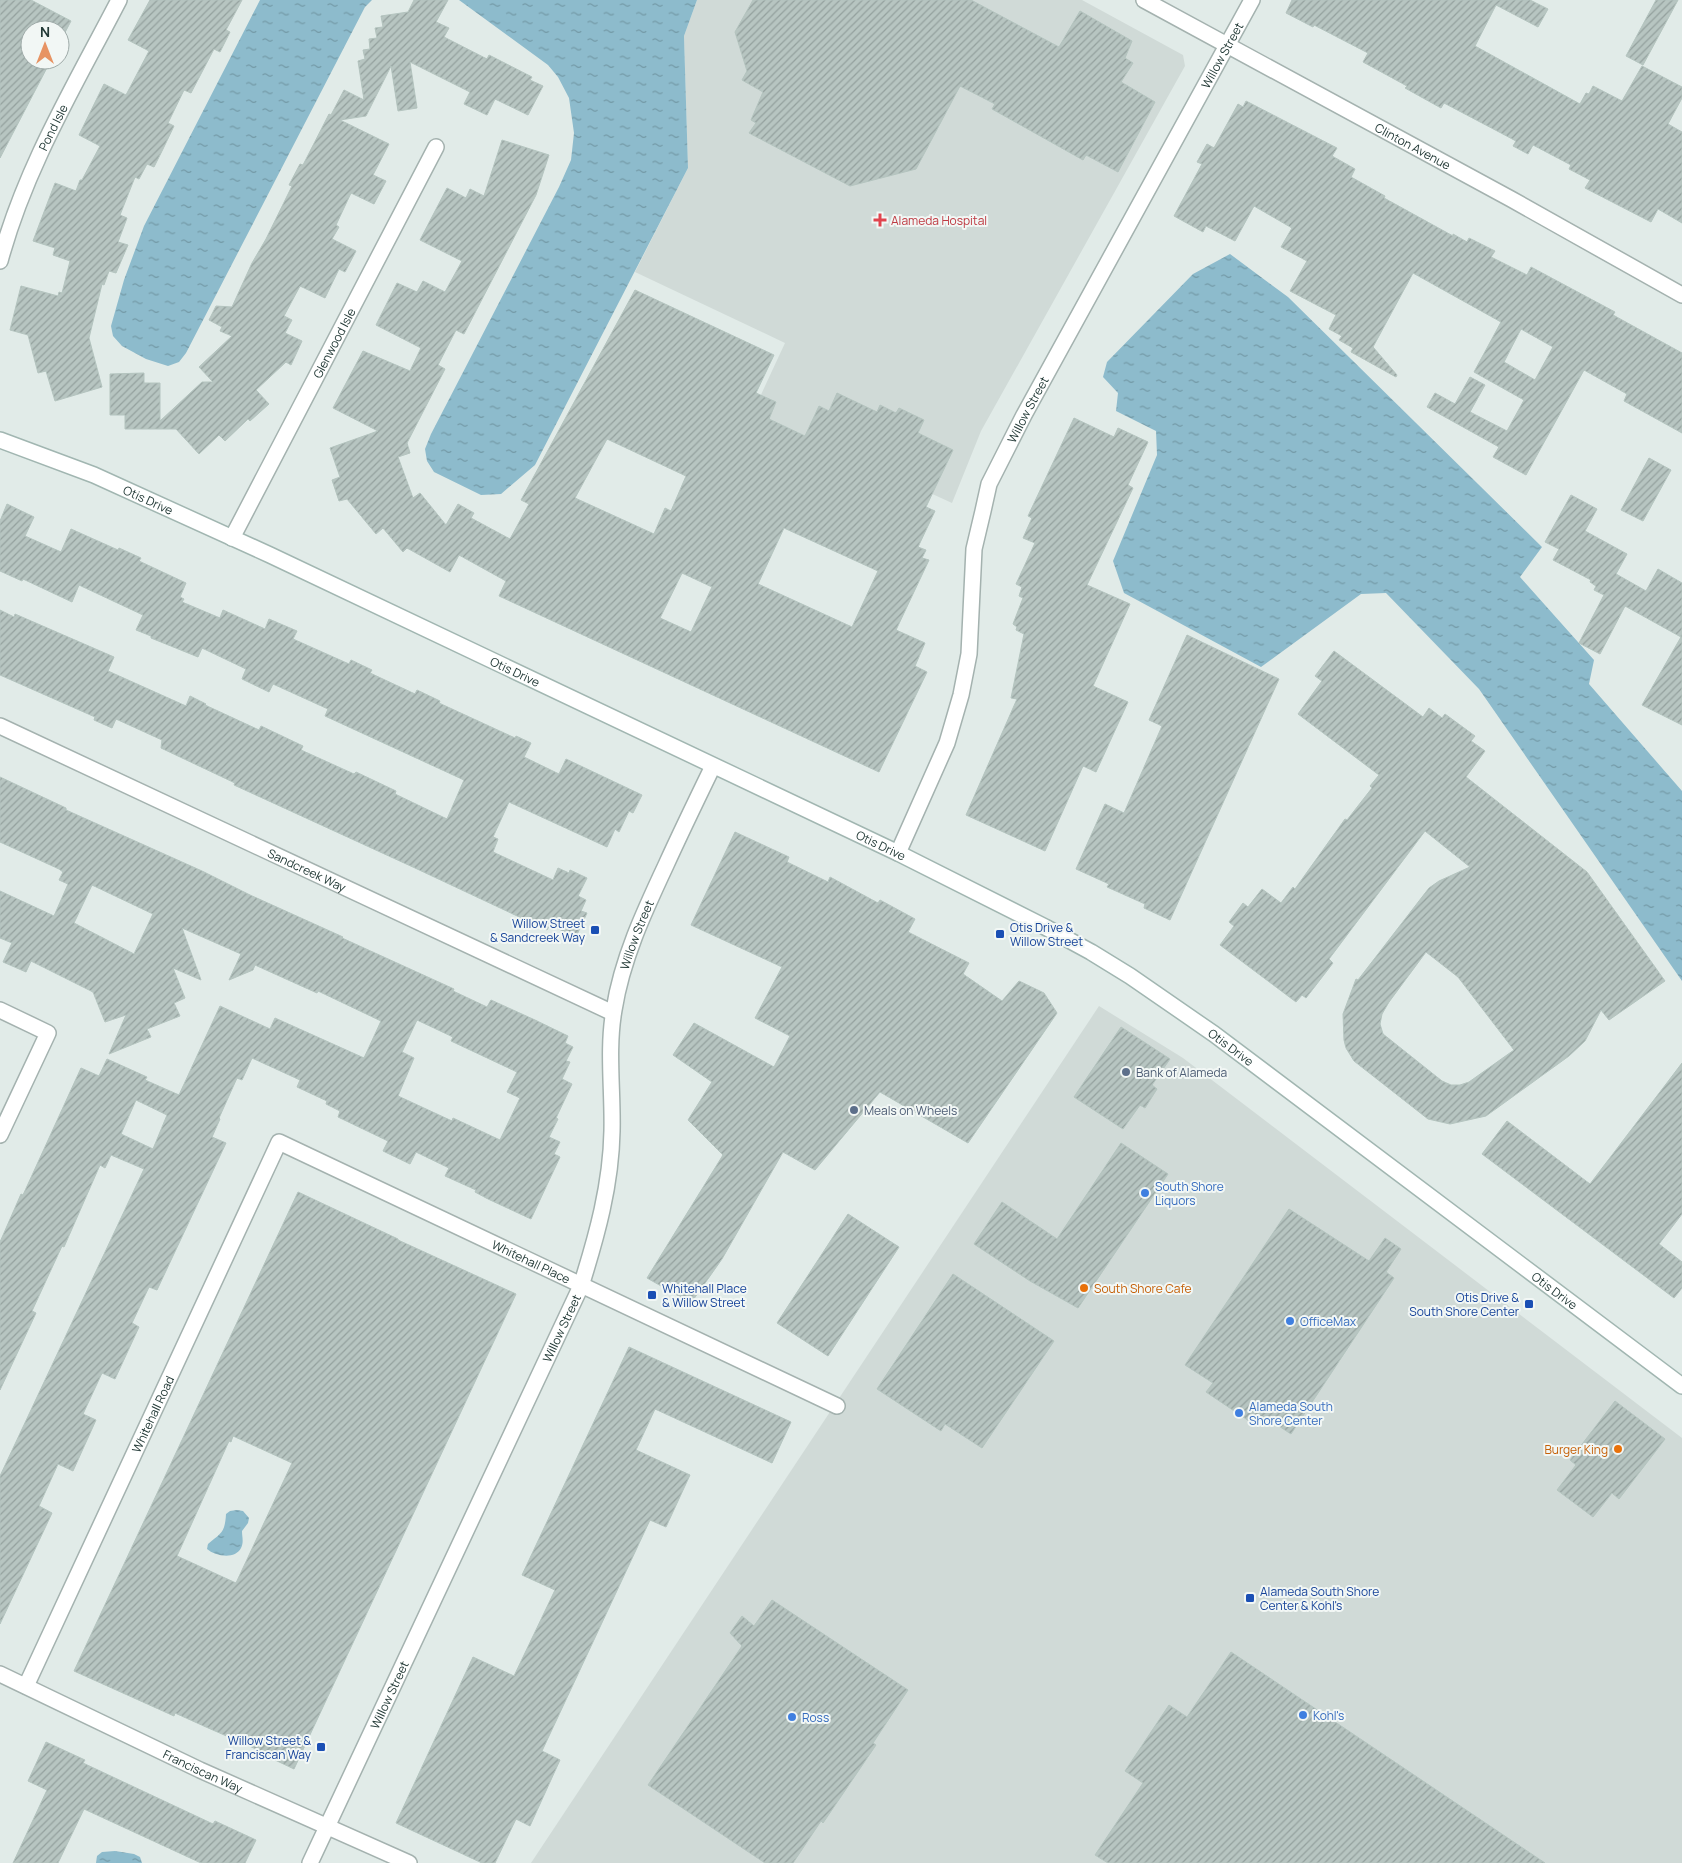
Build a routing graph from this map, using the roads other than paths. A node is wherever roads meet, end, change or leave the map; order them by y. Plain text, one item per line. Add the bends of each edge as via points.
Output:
1 (119, 0) edge
2 (1144, 0) edge
3 (1252, 0) edge
4 (1227, 45) junction
5 (436, 147) dead end
6 (0, 261) edge
7 (1682, 294) edge
8 (0, 440) edge
9 (232, 538) junction
10 (0, 726) edge
11 (713, 766) junction
12 (898, 853) junction
13 (0, 1010) edge
14 (613, 1013) junction
15 (0, 1135) edge
16 (279, 1142) joint
17 (581, 1286) junction
18 (1682, 1386) edge
19 (836, 1406) dead end
20 (0, 1674) edge
21 (26, 1686) junction
22 (327, 1826) junction
23 (310, 1863) edge
24 (409, 1863) edge

1 - 6 street, Pond Isle via 35,161 16,206
2 - 4 street, Clinton Avenue
3 - 4 street, Willow Street
4 - 7 street, Clinton Avenue
4 - 12 street, Willow Street via 989,484 974,549 969,654 961,695 947,743
5 - 9 street, Glenwood Isle
8 - 9 street, Otis Drive via 94,475
9 - 11 street, Otis Drive
10 - 14 street, Sandcreek Way
11 - 12 street, Otis Drive
11 - 14 street, Willow Street via 635,935
12 - 18 street, Otis Drive via 1046,927 1173,1005
13 - 15 street via 48,1033
14 - 17 street, Willow Street via 609,1183 597,1237
16 - 17 street, Whitehall Place
16 - 21 street, Whitehall Road
17 - 19 street, Whitehall Place
17 - 22 street, Willow Street
20 - 21 street, Franciscan Way
21 - 22 street, Franciscan Way
22 - 23 street, Willow Street
22 - 24 street, Franciscan Way

